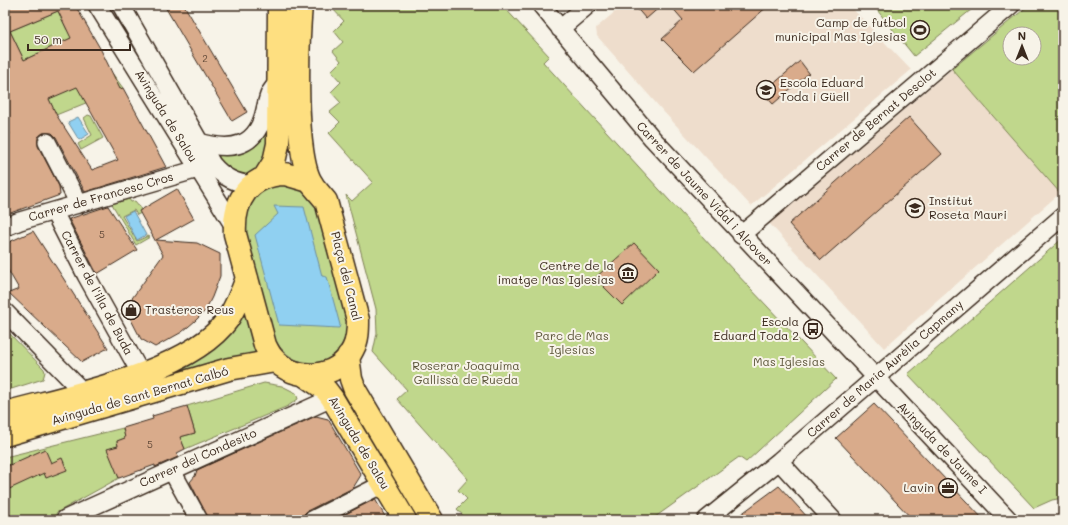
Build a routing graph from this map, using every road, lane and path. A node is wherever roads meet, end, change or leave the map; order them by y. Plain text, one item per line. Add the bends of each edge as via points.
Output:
1 (97, 5) edge
2 (121, 5) edge
3 (279, 5) edge
4 (300, 5) edge
5 (541, 5) edge
6 (588, 5) edge
7 (1011, 5) edge
8 (560, 29) junction
9 (278, 83) junction
10 (47, 142) dead end
11 (199, 142) junction
12 (205, 167) junction
13 (259, 182) junction
14 (313, 185) junction
15 (79, 204) junction
16 (54, 212) junction
17 (1063, 216) edge
18 (5, 227) edge
19 (235, 228) junction
20 (741, 235) junction
21 (247, 278) junction
22 (5, 312) edge
23 (348, 356) junction
24 (276, 361) junction
25 (141, 374) junction
26 (304, 375) junction
27 (875, 378) junction
28 (83, 392) junction
29 (332, 398) junction
30 (5, 413) edge
31 (5, 435) edge
32 (779, 461) junction
33 (172, 470) junction
34 (383, 484) junction
35 (64, 519) edge
36 (199, 520) edge
37 (312, 520) edge
38 (405, 520) edge
39 (432, 520) edge
40 (706, 520) edge
41 (833, 520) edge
42 (1009, 520) edge

1 - 12 street, Avinguda de Salou
2 - 11 street
3 - 9 main road
4 - 14 main road via 298,72 301,145 305,170
5 - 8 street, Carrer de Jaume Vidal i Alcover
6 - 8 street
7 - 20 street, Carrer de Bernat Desclot
8 - 20 street, Carrer de Jaume Vidal i Alcover via 652,138
9 - 11 street, Avinguda de Salou via 266,99 259,129 250,139 236,146 221,147
9 - 13 main road via 278,144 274,162
10 - 15 street
11 - 12 street
12 - 13 street, Avinguda de Salou via 234,182
12 - 15 street, Carrer de Francesc Cros
12 - 19 street, Avinguda de Salou
13 - 14 main road, Plaça del Canal via 285,174 302,178
13 - 19 main road, Plaça del Canal via 248,188 239,202 234,218
14 - 23 main road, Plaça del Canal via 329,208 358,320 358,335
15 - 16 street, Carrer de Francesc Cros
16 - 18 street, Carrer de Francesc Cros
16 - 25 street, Carrer de l'illa de Buda
17 - 27 street, Carrer de Maria Aurèlia Capmany
19 - 21 main road, Plaça del Canal
20 - 27 street, Carrer de Jaume Vidal i Alcover
21 - 24 main road, Plaça del Canal via 265,345
21 - 25 main road, Avinguda de Sant Bernat Calbó via 228,319 208,340 176,360
22 - 28 street
23 - 26 main road, Plaça del Canal via 343,363 330,371
23 - 39 main road, Avinguda de Salou via 355,390
24 - 26 main road, Plaça del Canal via 285,369
24 - 31 main road, Avinguda de Sant Bernat Calbó via 230,370
25 - 28 main road, Avinguda de Sant Bernat Calbó
26 - 29 main road, Avinguda de Salou via 326,390
27 - 32 street, Carrer de Maria Aurèlia Capmany
27 - 42 street, Avinguda de Jaume I
28 - 30 main road, Avinguda de Sant Bernat Calbó
29 - 33 street, Carrer del Condesito
29 - 34 main road, Avinguda de Salou
32 - 40 street, Carrer de Maria Aurèlia Capmany
32 - 41 street
33 - 35 street, Carrer del Condesito
33 - 36 street
34 - 37 street
34 - 38 main road, Avinguda de Salou

